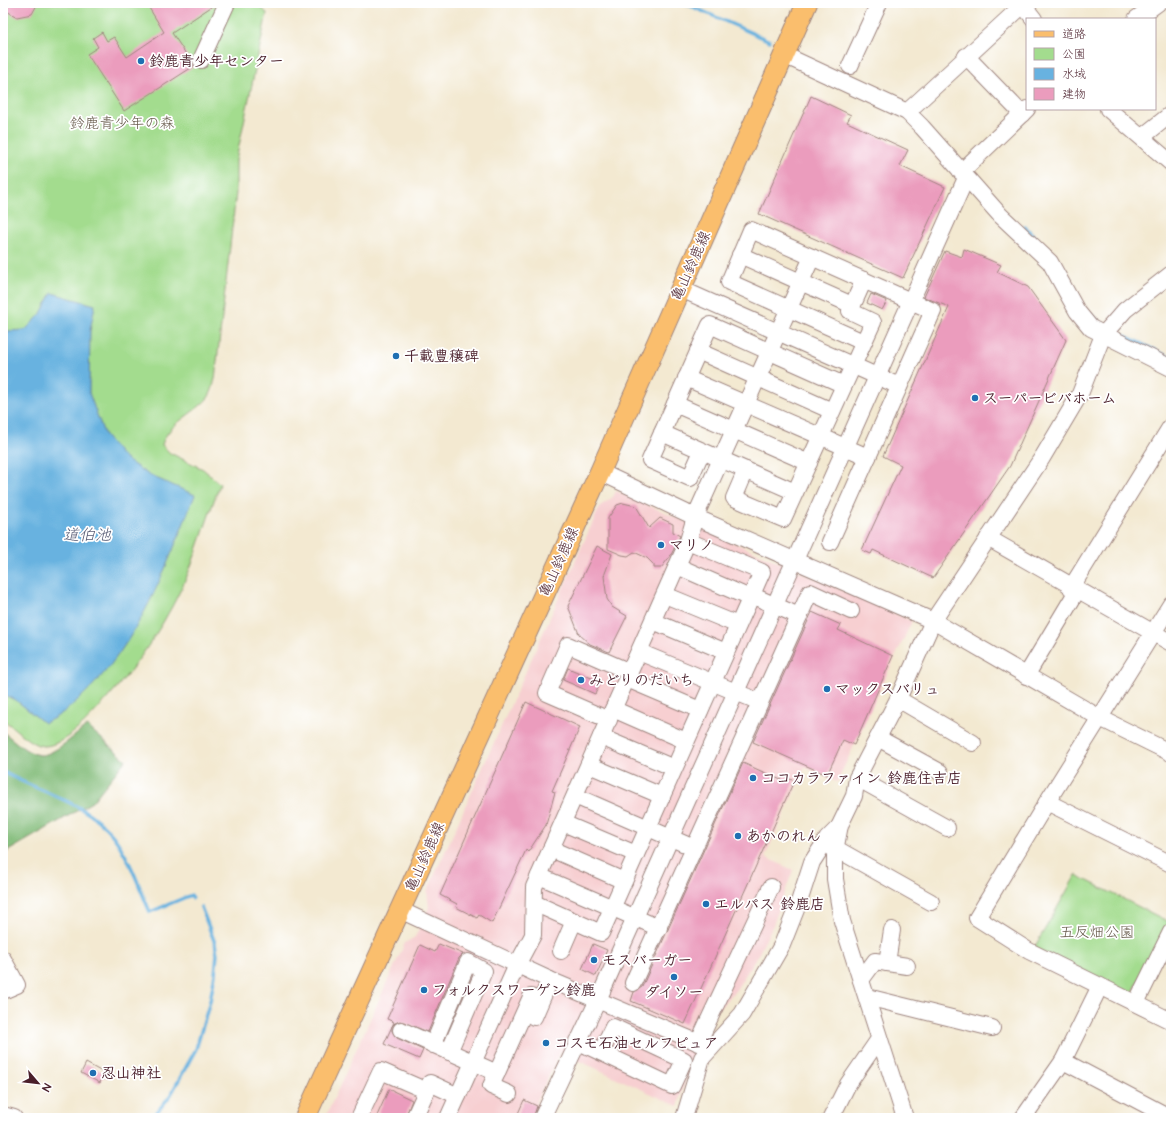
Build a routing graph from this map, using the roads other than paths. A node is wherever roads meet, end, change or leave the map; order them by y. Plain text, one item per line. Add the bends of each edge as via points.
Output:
1 (227, 3) edge
2 (807, 3) edge
3 (879, 3) edge
4 (1158, 3) edge
5 (1023, 4) edge
6 (1033, 18) edge
7 (1137, 18) edge
8 (784, 55) junction
9 (966, 56) junction
10 (201, 60) dead end
11 (850, 66) dead end
12 (1109, 110) edge
13 (1024, 111) edge
14 (907, 112) junction
15 (1171, 114) edge
16 (1142, 137) junction
17 (1171, 162) edge
18 (965, 172) junction
19 (740, 255) junction
20 (812, 257) junction
21 (1171, 274) edge
22 (864, 280) junction
23 (800, 282) junction
24 (681, 289) junction
25 (910, 301) junction
26 (852, 305) junction
27 (788, 309) junction
28 (778, 332) junction
29 (1103, 335) junction
30 (863, 342) junction
31 (698, 351) junction
32 (770, 352) junction
33 (852, 366) junction
34 (1171, 368) edge
35 (877, 377) junction
36 (686, 378) junction
37 (758, 378) junction
38 (844, 385) junction
39 (899, 386) junction
40 (675, 404) junction
41 (746, 404) junction
42 (832, 411) junction
43 (1171, 426) edge
44 (734, 430) junction
45 (662, 433) junction
46 (820, 437) junction
47 (844, 447) junction
48 (702, 451) junction
49 (868, 457) junction
50 (721, 459) junction
51 (809, 463) junction
52 (746, 470) junction
53 (600, 472) junction
54 (796, 492) junction
55 (695, 517) junction
56 (988, 538) junction
57 (688, 541) junction
58 (830, 542) dead end
59 (795, 560) junction
60 (677, 566) junction
61 (1074, 589) junction
62 (664, 594) junction
63 (751, 596) junction
64 (1171, 604) edge
65 (775, 606) junction
66 (850, 611) dead end
67 (799, 616) junction
68 (933, 621) junction
69 (652, 622) junction
70 (738, 625) junction
71 (1153, 634) junction
72 (1171, 643) edge
73 (639, 652) junction
74 (726, 652) junction
75 (628, 675) junction
76 (1026, 676) junction
77 (713, 682) junction
78 (736, 692) junction
79 (898, 699) junction
80 (760, 702) junction
81 (700, 710) junction
82 (611, 715) junction
83 (1100, 718) junction
84 (601, 737) junction
85 (878, 738) junction
86 (686, 741) junction
87 (973, 743) dead end
88 (1171, 753) edge
89 (589, 765) junction
90 (674, 768) junction
91 (940, 772) dead end
92 (857, 778) junction
93 (575, 796) junction
94 (662, 796) junction
95 (1047, 802) junction
96 (563, 823) junction
97 (840, 825) junction
98 (648, 828) junction
99 (947, 828) dead end
100 (670, 837) junction
101 (694, 848) junction
102 (835, 848) junction
103 (551, 849) junction
104 (636, 854) junction
105 (1171, 864) edge
106 (539, 876) junction
107 (624, 881) junction
108 (771, 887) dead end
109 (931, 902) dead end
110 (534, 903) junction
111 (612, 908) junction
112 (400, 910) junction
113 (635, 917) junction
114 (574, 921) junction
115 (659, 928) junction
116 (892, 930) dead end
117 (1171, 932) edge
118 (561, 950) dead end
119 (3, 959) edge
120 (887, 963) junction
121 (517, 965) junction
122 (907, 966) dead end
123 (550, 980) junction
124 (861, 980) junction
125 (634, 983) dead end
126 (1100, 986) junction
127 (3, 990) edge
128 (531, 997) dead end
129 (867, 997) junction
130 (598, 1000) junction
131 (1136, 1004) junction
132 (1171, 1021) edge
133 (653, 1023) junction
134 (992, 1028) dead end
135 (401, 1030) dead end
136 (879, 1039) junction
137 (574, 1042) junction
138 (646, 1042) junction
139 (433, 1045) junction
140 (704, 1045) junction
141 (449, 1052) junction
142 (601, 1052) junction
143 (473, 1062) junction
144 (1063, 1062) junction
145 (504, 1072) junction
146 (427, 1091) junction
147 (509, 1094) dead end
148 (458, 1096) junction
149 (3, 1114) edge
150 (452, 1116) edge
151 (14, 1118) edge
152 (305, 1118) edge
153 (360, 1118) edge
154 (414, 1118) edge
155 (542, 1118) edge
156 (684, 1118) edge
157 (831, 1118) edge
158 (905, 1118) edge
159 (1024, 1118) edge
160 (1171, 1118) edge

1 - 10 street
2 - 8 main road, 亀山鈴鹿線
3 - 11 street
4 - 7 street
5 - 6 street
5 - 9 street
8 - 14 street
8 - 24 main road, 亀山鈴鹿線
9 - 13 street
9 - 14 street
12 - 16 street
13 - 18 street
14 - 18 street
15 - 16 street
16 - 17 street
18 - 25 street
18 - 29 street via 1000,215 1050,262 1077,311 1091,328
19 - 20 street via 751,230
19 - 23 street
19 - 27 street via 729,282
20 - 22 street
20 - 23 street
21 - 29 street via 1125,310
22 - 25 street
22 - 26 street
23 - 26 street
23 - 27 street
24 - 28 street
24 - 53 main road, 亀山鈴鹿線
25 - 35 street
25 - 39 street via 933,311
26 - 30 street via 850,311 873,322
27 - 28 street
27 - 30 street
28 - 32 street
28 - 33 street
29 - 34 street
29 - 56 street via 1080,394 1042,458
30 - 33 street
31 - 32 street via 710,325
31 - 36 street
31 - 37 street
32 - 37 street
32 - 38 street
33 - 35 street
33 - 38 street
35 - 39 street
35 - 47 street
36 - 40 street
36 - 41 street
37 - 41 street
37 - 42 street
38 - 42 street
39 - 49 street
40 - 44 street
40 - 45 street
41 - 44 street
41 - 46 street
42 - 46 street
43 - 61 street
44 - 50 street
44 - 51 street
45 - 48 street
45 - 48 street via 650,460 690,478
46 - 47 street
46 - 51 street
47 - 49 street
47 - 59 street
48 - 50 street
49 - 58 street
50 - 52 street
50 - 55 street
51 - 54 street
52 - 54 street
52 - 54 street via 734,498 783,519
53 - 55 street
53 - 112 main road, 亀山鈴鹿線
55 - 57 street
55 - 59 street
56 - 61 street
56 - 68 street
57 - 60 street
57 - 63 street via 762,572
59 - 65 street
59 - 68 street
60 - 62 street
60 - 63 street
61 - 71 street
61 - 76 street
62 - 69 street
62 - 70 street
63 - 65 street
63 - 70 street
64 - 71 street
65 - 67 street
65 - 78 street
66 - 67 street via 810,592
67 - 80 street
68 - 76 street
68 - 79 street
69 - 73 street
69 - 74 street
70 - 74 street
71 - 72 street
71 - 83 street
73 - 75 street
73 - 77 street
74 - 77 street
75 - 81 street
75 - 82 street
75 - 82 street via 568,645 547,693
76 - 83 street
77 - 78 street
77 - 81 street
78 - 80 street
78 - 100 street
79 - 85 street
79 - 87 street
80 - 101 street
81 - 86 street
82 - 84 street
82 - 86 street
83 - 88 street
83 - 95 street
84 - 89 street
84 - 90 street
85 - 91 street
85 - 92 street
86 - 90 street
89 - 93 street
89 - 94 street
90 - 94 street
92 - 97 street via 854,796
92 - 99 street
93 - 96 street
93 - 98 street
94 - 98 street
95 - 105 street
95 - 126 street via 977,918 1029,951
96 - 103 street
96 - 104 street
97 - 102 street
97 - 140 street via 812,862 782,945 742,1014
98 - 100 street
98 - 104 street
100 - 101 street
100 - 113 street
101 - 115 street
102 - 109 street
102 - 124 street via 837,899
103 - 106 street
103 - 107 street
104 - 107 street
106 - 110 street via 534,887
106 - 111 street
107 - 111 street
108 - 140 street
110 - 114 street
110 - 121 street via 533,935
111 - 113 street
111 - 114 street via 601,933
112 - 121 street
112 - 152 main road, 亀山鈴鹿線
113 - 115 street
113 - 130 street
114 - 118 street
115 - 125 street
116 - 120 street
117 - 131 street
119 - 127 street via 17,985
120 - 122 street
120 - 124 street via 875,961
121 - 123 street
121 - 143 street
123 - 130 street
123 - 145 street
124 - 129 street
126 - 131 street
126 - 144 street
128 - 145 street
129 - 134 street
129 - 136 street
130 - 133 street
130 - 137 street
131 - 132 street
133 - 138 street
133 - 140 street
135 - 139 street
136 - 157 street via 848,1084
136 - 158 street
137 - 142 street
137 - 155 street
138 - 142 street via 613,1026
138 - 142 street via 684,1060 672,1086
139 - 141 street
139 - 141 street via 468,962 484,971
140 - 156 street
141 - 143 street
143 - 145 street
143 - 148 street
144 - 159 street
144 - 160 street
145 - 147 street via 491,1086
146 - 148 street via 430,1083
146 - 153 street via 381,1071
146 - 154 street
148 - 150 street
149 - 151 street

